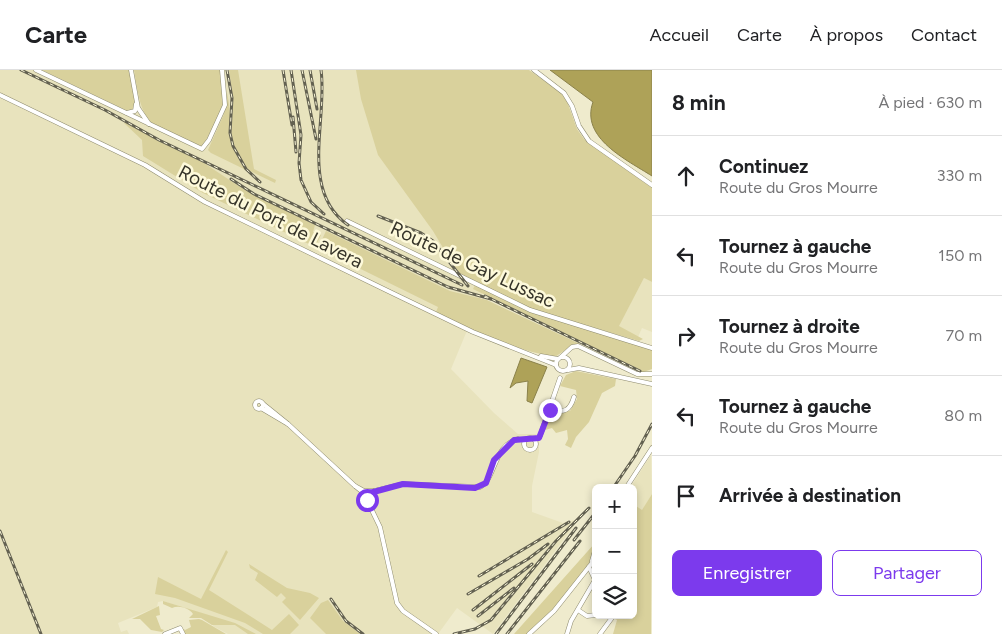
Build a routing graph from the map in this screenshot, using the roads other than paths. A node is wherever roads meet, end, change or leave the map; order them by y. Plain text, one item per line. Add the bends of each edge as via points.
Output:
1 (36, 70) edge
2 (131, 70) edge
3 (222, 70) edge
4 (534, 70) edge
5 (0, 95) edge
6 (136, 100) junction
7 (123, 112) junction
8 (158, 129) junction
9 (652, 185) edge
10 (347, 221) dead end
11 (652, 346) edge
12 (570, 348) junction
13 (533, 355) junction
14 (559, 358) junction
15 (569, 361) junction
16 (557, 367) junction
17 (568, 370) junction
18 (563, 372) junction
19 (597, 372) junction
20 (652, 373) edge
21 (560, 378) junction
22 (651, 384) edge
23 (574, 397) dead end
24 (261, 405) dead end
25 (550, 410) junction
26 (540, 436) junction
27 (518, 439) junction
28 (528, 439) junction
29 (533, 439) junction
30 (524, 445) junction
31 (536, 446) junction
32 (652, 448) edge
33 (629, 484) edge
34 (365, 493) junction
35 (592, 558) edge
36 (592, 563) edge
37 (589, 567) junction
38 (578, 610) junction
39 (592, 615) edge
40 (611, 619) edge
41 (165, 634) edge
42 (183, 634) edge
43 (436, 634) edge
44 (529, 634) edge
45 (568, 634) edge
46 (600, 634) edge

1 - 7 street
2 - 6 street
3 - 8 street via 225,105 204,148 199,149
4 - 9 street via 564,93 589,141
5 - 13 street, Route du Port de Lavera via 145,165 205,202 293,245 473,332
6 - 7 street via 134,111
6 - 8 street via 143,116
7 - 8 street
10 - 11 street, Route de Gay Lussac via 530,310
12 - 14 street
12 - 15 street
12 - 20 street via 578,346 637,374 645,376
13 - 14 street, Route du Port de Lavera
13 - 16 street, Route du Port de Lavera
14 - 15 street, Route du Port de Lavera
14 - 16 street
15 - 17 street
15 - 19 street, Route du Port de Lavera
16 - 18 street, Route du Port de Lavera
16 - 21 street
17 - 18 street
17 - 19 street via 580,368
18 - 21 street
19 - 22 street
21 - 25 street
23 - 25 street via 568,410
24 - 34 street via 288,424
25 - 26 street
26 - 29 street
26 - 31 street
27 - 28 street
27 - 30 street
27 - 34 street via 496,458 488,481 480,487 403,484
28 - 29 street
28 - 30 street
29 - 31 street
30 - 31 street via 529,450
32 - 33 street
34 - 43 street via 380,527 397,603
35 - 37 street
36 - 37 street
37 - 38 street via 595,580
37 - 44 street via 554,610
38 - 39 street
38 - 45 street
40 - 46 street
41 - 42 street via 180,628

